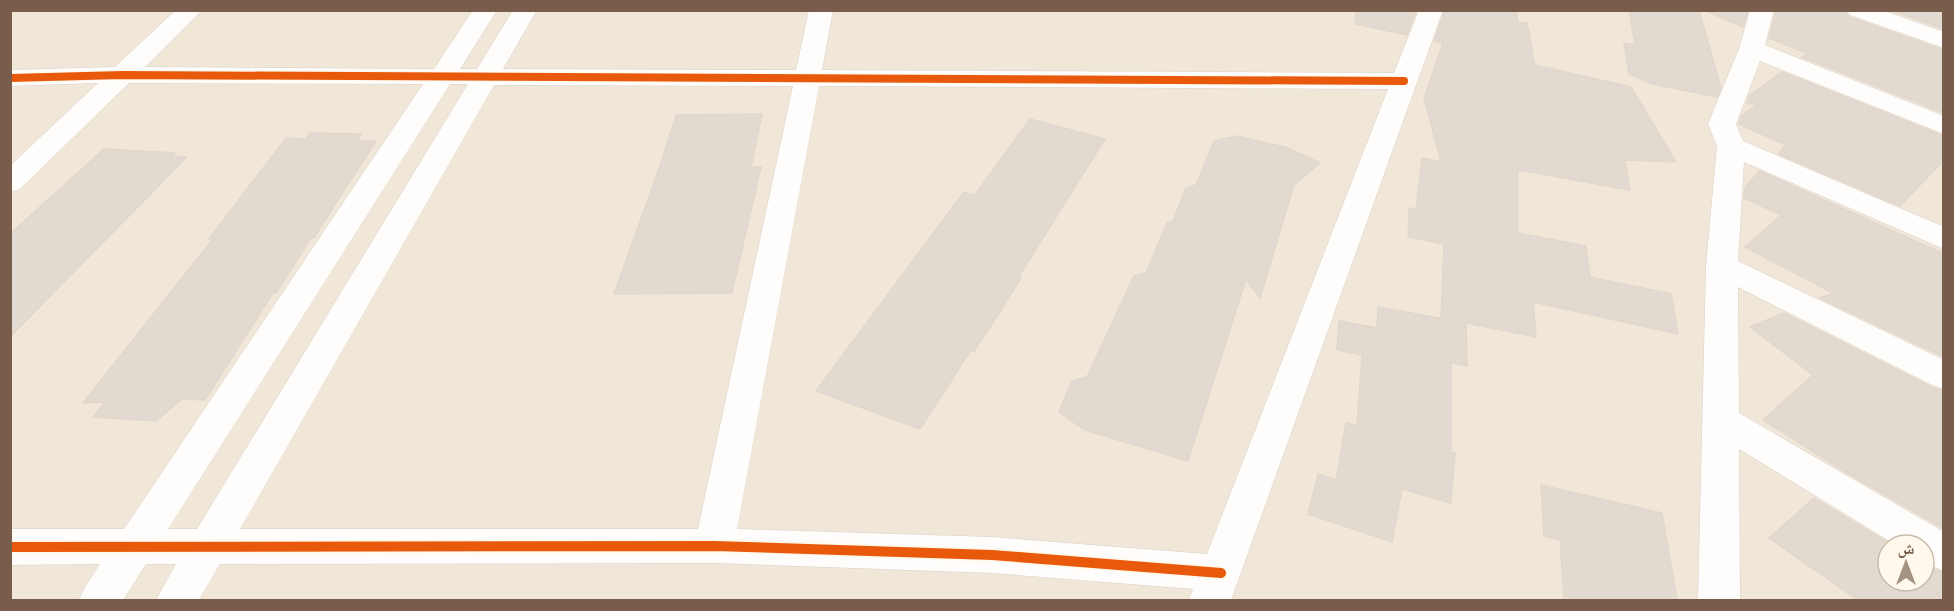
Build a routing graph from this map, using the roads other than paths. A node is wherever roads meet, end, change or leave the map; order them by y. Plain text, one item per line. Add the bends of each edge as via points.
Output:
1 (190, 10) edge
2 (485, 10) edge
3 (525, 10) edge
4 (821, 10) edge
5 (1431, 10) edge
6 (1762, 10) edge
7 (1858, 10) edge
8 (1944, 41) edge
9 (1752, 49) junction
10 (122, 75) junction
11 (10, 78) edge
12 (441, 78) junction
13 (485, 78) junction
14 (806, 79) junction
15 (1404, 81) junction
16 (1944, 126) edge
17 (1731, 146) junction
18 (10, 183) edge
19 (1944, 239) edge
20 (1722, 266) junction
21 (1944, 376) edge
22 (1722, 421) junction
23 (714, 546) junction
24 (10, 547) edge
25 (135, 547) junction
26 (208, 547) junction
27 (1944, 553) edge
28 (1216, 587) edge
29 (100, 600) edge
30 (177, 600) edge
31 (1719, 600) edge

1 - 10 street
2 - 12 street
3 - 13 street
4 - 14 street
5 - 15 street
6 - 9 street
7 - 8 street
9 - 16 street
9 - 17 street via 1722,124
10 - 11 street
10 - 12 street
10 - 18 street
12 - 13 street
12 - 25 street
13 - 14 street
13 - 26 street
14 - 15 street
14 - 23 street
15 - 28 street
17 - 19 street
17 - 20 street
20 - 21 street
20 - 22 street
22 - 27 street
22 - 31 street
23 - 26 street
23 - 28 street via 992,555
24 - 25 street
25 - 26 street
25 - 29 street
26 - 30 street

